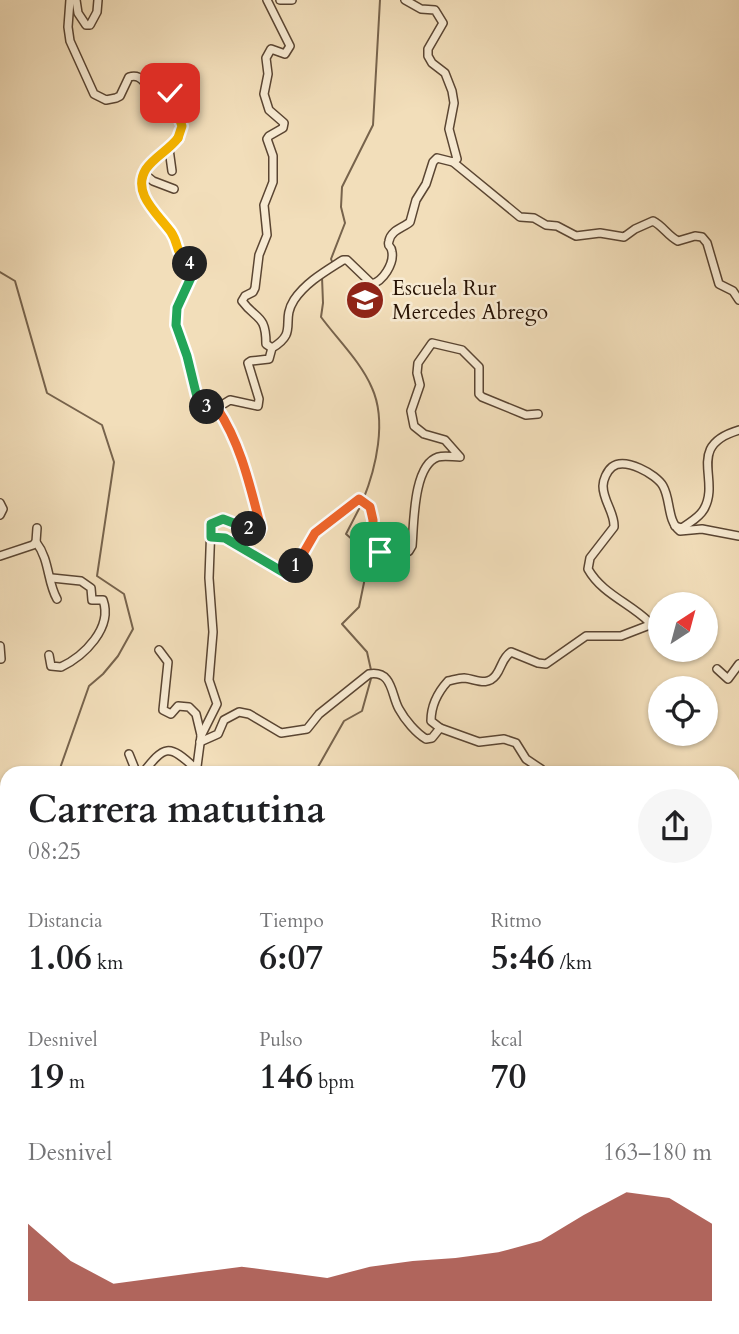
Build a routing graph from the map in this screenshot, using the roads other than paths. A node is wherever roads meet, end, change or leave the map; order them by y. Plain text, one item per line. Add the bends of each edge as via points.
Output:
1 (70, 0) edge
2 (76, 0) edge
3 (98, 0) edge
4 (267, 0) edge
5 (280, 0) edge
6 (292, 0) edge
7 (405, 0) edge
8 (169, 149) junction
9 (453, 162) junction
10 (147, 169) junction
11 (172, 171) dead end
12 (174, 189) dead end
13 (739, 300) edge
14 (272, 348) junction
15 (217, 408) junction
16 (538, 414) dead end
17 (739, 430) edge
18 (0, 503) edge
19 (0, 515) edge
20 (675, 526) junction
21 (37, 528) dead end
22 (739, 536) edge
23 (211, 537) junction
24 (36, 542) junction
25 (0, 556) edge
26 (52, 578) junction
27 (57, 599) dead end
28 (0, 646) edge
29 (159, 650) dead end
30 (49, 655) dead end
31 (1, 659) edge
32 (739, 664) edge
33 (717, 669) dead end
34 (440, 728) junction
35 (200, 739) junction
36 (129, 754) dead end
37 (133, 766) edge
38 (148, 766) edge
39 (190, 766) edge
40 (197, 766) edge
41 (536, 766) edge

1 - 8 street via 70,41 94,94 106,100 116,98 129,77 136,75 149,87 173,96 182,126
2 - 3 street via 86,25 97,12
4 - 14 street via 290,46 285,54 271,49 266,58 266,103 284,122 283,128 267,139 273,156 273,182 263,209 267,234 255,288 242,301 260,317 266,344
5 - 6 street
7 - 9 street via 435,10 443,23 428,56 445,73 453,91 449,129 457,159
8 - 10 street
8 - 11 street
9 - 13 street via 520,218 534,218 576,236 624,237 653,221 678,241 702,237 719,284
9 - 14 street via 441,158 433,162 410,222 389,238 392,255 379,282 372,284 343,260 312,280 294,300 286,338
10 - 12 street via 153,181
10 - 15 street via 141,184 146,201 171,233 181,258 195,268 177,308 176,325 197,397 208,408
14 - 15 street via 269,359 248,363 258,406 230,400
15 - 23 street via 240,452 261,528 256,533 223,519 211,524
16 - 23 street via 526,415 482,397 479,367 462,349 432,343 418,363 420,384 411,411 414,426 445,440 460,457 436,457 420,477 409,551 393,556 373,547 370,507 359,499 315,533 290,576 225,538
17 - 20 street via 711,447 704,509 682,527
18 - 19 street
20 - 22 street via 684,532 702,528
20 - 34 street via 659,481 631,464 614,465 603,484 615,523 590,558 588,569 593,579 646,619 647,626 621,636 586,636 546,664 511,652 488,681 448,681 431,712 431,721
21 - 24 street
23 - 35 street via 209,680 217,704
24 - 25 street
24 - 26 street
26 - 27 street
26 - 30 street via 81,581 91,588 92,600 103,600 104,607 99,631 89,647 61,667 51,666
28 - 31 street
29 - 35 street via 168,662 163,710 170,714 178,706 189,707 196,714
32 - 33 street via 728,678
34 - 35 street via 432,738 419,735 399,709 391,685 375,673 319,714 307,729 281,733 239,712 225,720 218,734
34 - 41 street via 479,742 504,738 516,743 526,760
35 - 40 street
36 - 37 street
38 - 39 street via 164,750 174,752

